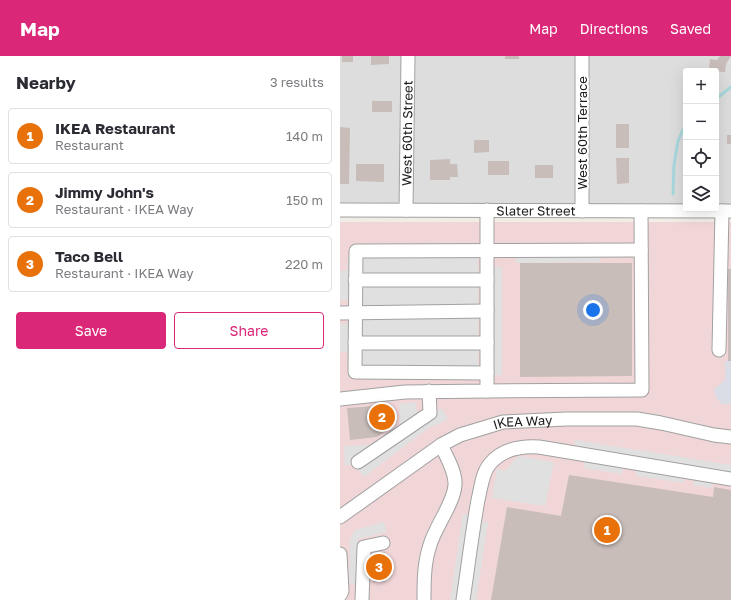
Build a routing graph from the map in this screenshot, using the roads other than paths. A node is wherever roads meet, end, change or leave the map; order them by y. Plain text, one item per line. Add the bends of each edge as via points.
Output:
1 (408, 56) edge
2 (582, 56) edge
3 (340, 210) edge
4 (406, 210) junction
5 (487, 210) junction
6 (582, 211) junction
7 (642, 211) junction
8 (726, 211) edge
9 (487, 250) junction
10 (642, 250) junction
11 (355, 280) junction
12 (487, 280) junction
13 (487, 311) junction
14 (340, 312) edge
15 (355, 312) junction
16 (487, 343) junction
17 (355, 344) junction
18 (719, 350) dead end
19 (487, 373) junction
20 (429, 391) junction
21 (487, 391) junction
22 (340, 399) edge
23 (731, 437) edge
24 (441, 445) junction
25 (358, 462) dead end
26 (731, 479) edge
27 (341, 514) edge
28 (383, 543) dead end
29 (340, 554) edge
30 (340, 595) edge
31 (362, 600) edge
32 (424, 600) edge
33 (463, 600) edge

1 - 4 street, West 60th Street
2 - 6 street, West 60th Terrace
3 - 4 street, Slater Street
4 - 5 street, Slater Street
5 - 6 street, Slater Street
5 - 9 street
6 - 7 street, Slater Street
7 - 8 street, Slater Street
7 - 10 street
8 - 18 street
9 - 10 street
9 - 11 street via 356,251
9 - 12 street
10 - 21 street via 642,390
11 - 12 street
11 - 15 street
12 - 13 street
13 - 15 street
13 - 16 street
14 - 15 street
15 - 17 street
16 - 17 street
16 - 19 street
17 - 19 street via 355,372
19 - 21 street
20 - 21 street
20 - 22 street
20 - 25 street via 430,413
23 - 24 street, IKEA Way via 637,420 566,419 503,422 460,435
24 - 27 street, IKEA Way
24 - 32 street via 454,476 455,486 430,544 425,567
26 - 33 street via 526,446 506,452 489,464 483,476
28 - 31 street via 364,547
29 - 30 street
30 - 31 street

